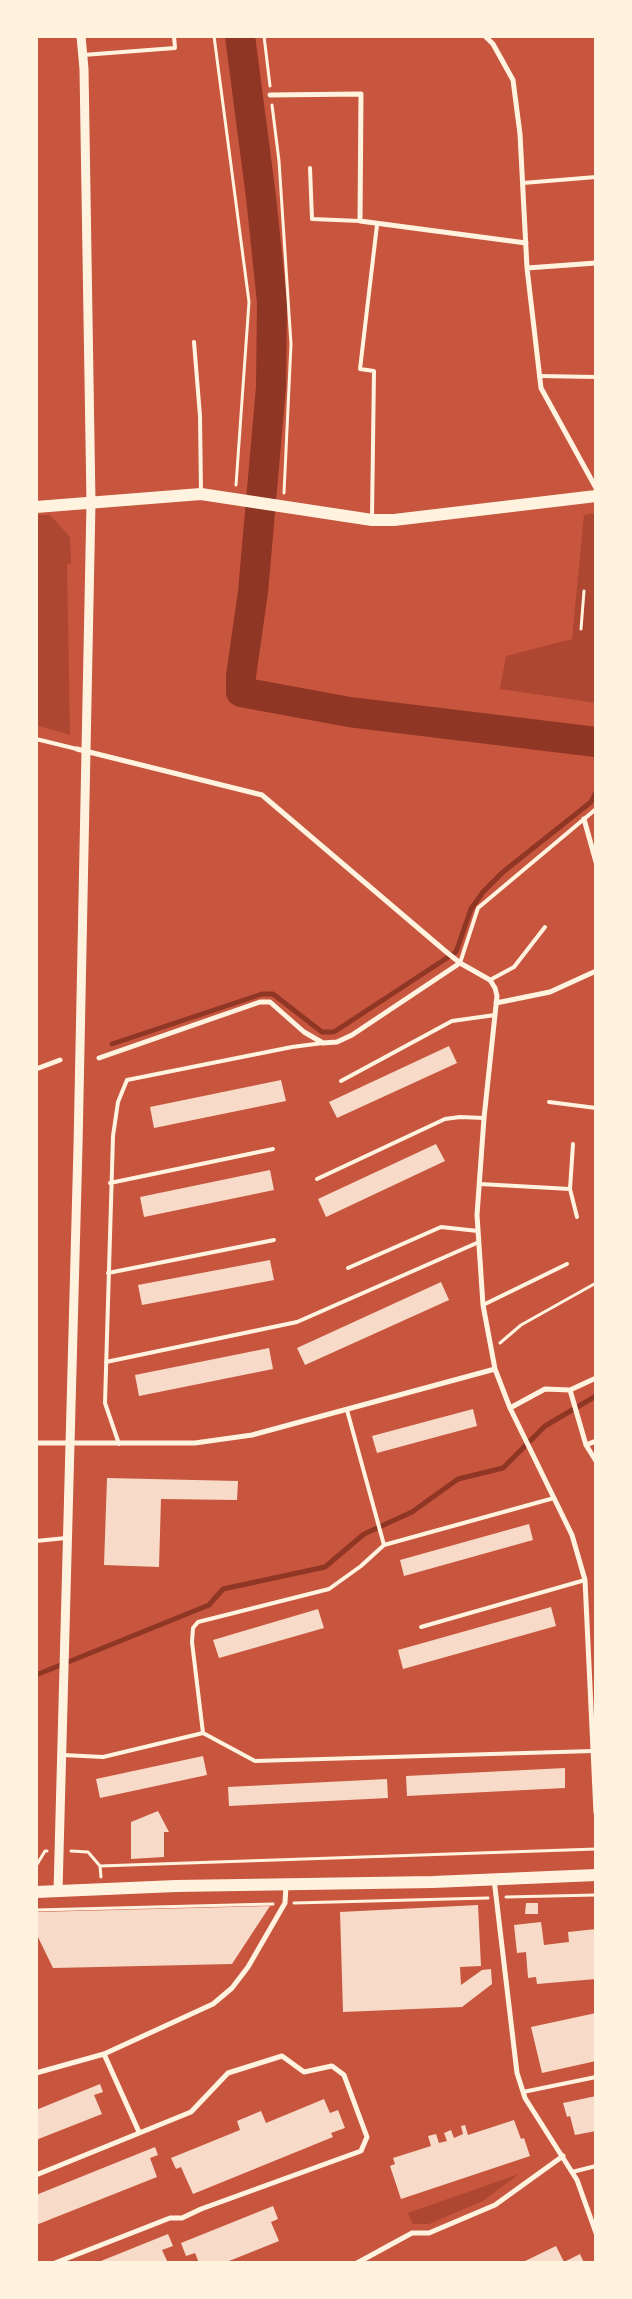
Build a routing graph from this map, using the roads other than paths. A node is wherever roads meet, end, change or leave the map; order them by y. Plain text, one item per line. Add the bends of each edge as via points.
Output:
1 (81, 36) edge
2 (174, 36) edge
3 (485, 36) edge
4 (83, 55) junction
5 (270, 95) road end
6 (310, 168) dead end
7 (596, 177) edge
8 (523, 183) junction
9 (360, 221) junction
10 (377, 225) junction
11 (526, 243) junction
12 (596, 263) edge
13 (527, 268) junction
14 (194, 342) dead end
15 (539, 376) junction
16 (596, 377) edge
17 (596, 488) edge
18 (201, 494) junction
19 (596, 496) edge
20 (91, 503) junction
21 (36, 507) edge
22 (372, 520) junction
23 (36, 739) edge
24 (78, 749) joint
25 (596, 809) edge
26 (584, 819) junction
27 (596, 862) edge
28 (545, 927) dead end
29 (460, 963) junction
30 (596, 971) edge
31 (490, 980) junction
32 (496, 1003) junction
33 (495, 1015) junction
34 (323, 1043) junction
35 (99, 1058) dead end
36 (60, 1060) dead end
37 (36, 1070) edge
38 (341, 1081) dead end
39 (548, 1102) dead end
40 (596, 1108) edge
41 (484, 1118) junction
42 (573, 1144) dead end
43 (273, 1149) dead end
44 (317, 1179) dead end
45 (110, 1182) junction
46 (480, 1184) junction
47 (570, 1189) junction
48 (578, 1217) dead end
49 (478, 1231) junction
50 (274, 1240) dead end
51 (479, 1242) junction
52 (567, 1264) dead end
53 (348, 1268) dead end
54 (108, 1273) junction
55 (484, 1305) junction
56 (106, 1362) junction
57 (495, 1368) junction
58 (596, 1378) edge
59 (570, 1390) junction
60 (510, 1408) junction
61 (346, 1410) junction
62 (596, 1441) edge
63 (36, 1443) edge
64 (70, 1444) junction
65 (119, 1444) junction
66 (586, 1445) junction
67 (596, 1461) edge
68 (554, 1498) junction
69 (67, 1538) junction
70 (36, 1541) edge
71 (384, 1545) junction
72 (585, 1580) junction
73 (421, 1627) dead end
74 (203, 1733) junction
75 (594, 1734) edge
76 (593, 1751) junction
77 (62, 1755) junction
78 (596, 1813) edge
79 (596, 1875) edge
80 (494, 1879) junction
81 (286, 1885) junction
82 (58, 1891) junction
83 (36, 1892) edge
84 (104, 2054) junction
85 (36, 2074) edge
86 (596, 2077) edge
87 (523, 2092) junction
88 (139, 2132) junction
89 (563, 2156) junction
90 (596, 2166) edge
91 (572, 2172) junction
92 (36, 2175) edge
93 (596, 2233) edge
94 (55, 2263) edge
95 (357, 2263) edge

1 - 4 street
2 - 4 lane via 175,48
3 - 8 street via 513,80
4 - 20 street
5 - 9 street via 361,94
6 - 9 lane via 312,218
7 - 8 lane
8 - 11 street
9 - 10 street
10 - 11 street
10 - 22 lane via 360,369 374,371
11 - 13 street
12 - 13 street
13 - 15 street
14 - 18 lane via 200,416
15 - 16 lane
15 - 17 street via 541,388
18 - 20 main road
18 - 22 main road
19 - 22 main road via 418,518
20 - 21 main road
20 - 64 street
23 - 24 lane
24 - 29 street via 262,795
25 - 26 lane
26 - 27 street
26 - 29 lane via 478,908
28 - 31 lane via 514,967
29 - 31 street
29 - 34 street via 352,1035
30 - 32 street via 550,992
31 - 32 street via 495,988
32 - 33 street
33 - 38 lane via 452,1021
33 - 41 street
34 - 35 street via 304,1032 270,1002 260,1002
34 - 45 lane via 127,1080 118,1102
36 - 37 street
39 - 40 lane
41 - 44 lane via 445,1119
41 - 46 street
42 - 47 lane
43 - 45 lane
45 - 54 lane
46 - 47 lane
46 - 49 street
47 - 48 lane
49 - 51 street
49 - 53 lane via 441,1227
50 - 54 lane
51 - 55 street
51 - 56 lane via 298,1322
52 - 55 lane
54 - 56 lane
55 - 57 street
56 - 65 lane via 105,1403
57 - 60 street
57 - 61 street
58 - 59 street
59 - 60 street via 545,1389
59 - 66 street
60 - 68 street
61 - 65 street via 252,1435 195,1443
61 - 71 lane
62 - 66 street
63 - 64 street
64 - 65 street
64 - 69 street
66 - 67 street
68 - 71 lane
68 - 72 street via 572,1535
69 - 70 lane
69 - 77 street
71 - 74 lane via 329,1589 198,1622 193,1628 192,1642
72 - 73 lane
72 - 75 street
74 - 76 lane via 255,1761
74 - 77 lane via 103,1757
75 - 76 street
76 - 78 street
77 - 82 street
79 - 80 main road
80 - 81 main road
80 - 87 street via 517,2073
81 - 82 main road
81 - 84 street via 285,1903 232,1988 213,2004
82 - 83 main road
84 - 85 street
84 - 88 street
86 - 87 lane
87 - 89 street
88 - 92 street
88 - 94 street via 191,2112 228,2073 282,2056 304,2072 332,2066 344,2075 367,2137 361,2151 182,2218 170,2218
89 - 91 street
89 - 95 street via 495,2205 429,2233 412,2233
90 - 91 lane
91 - 93 street

